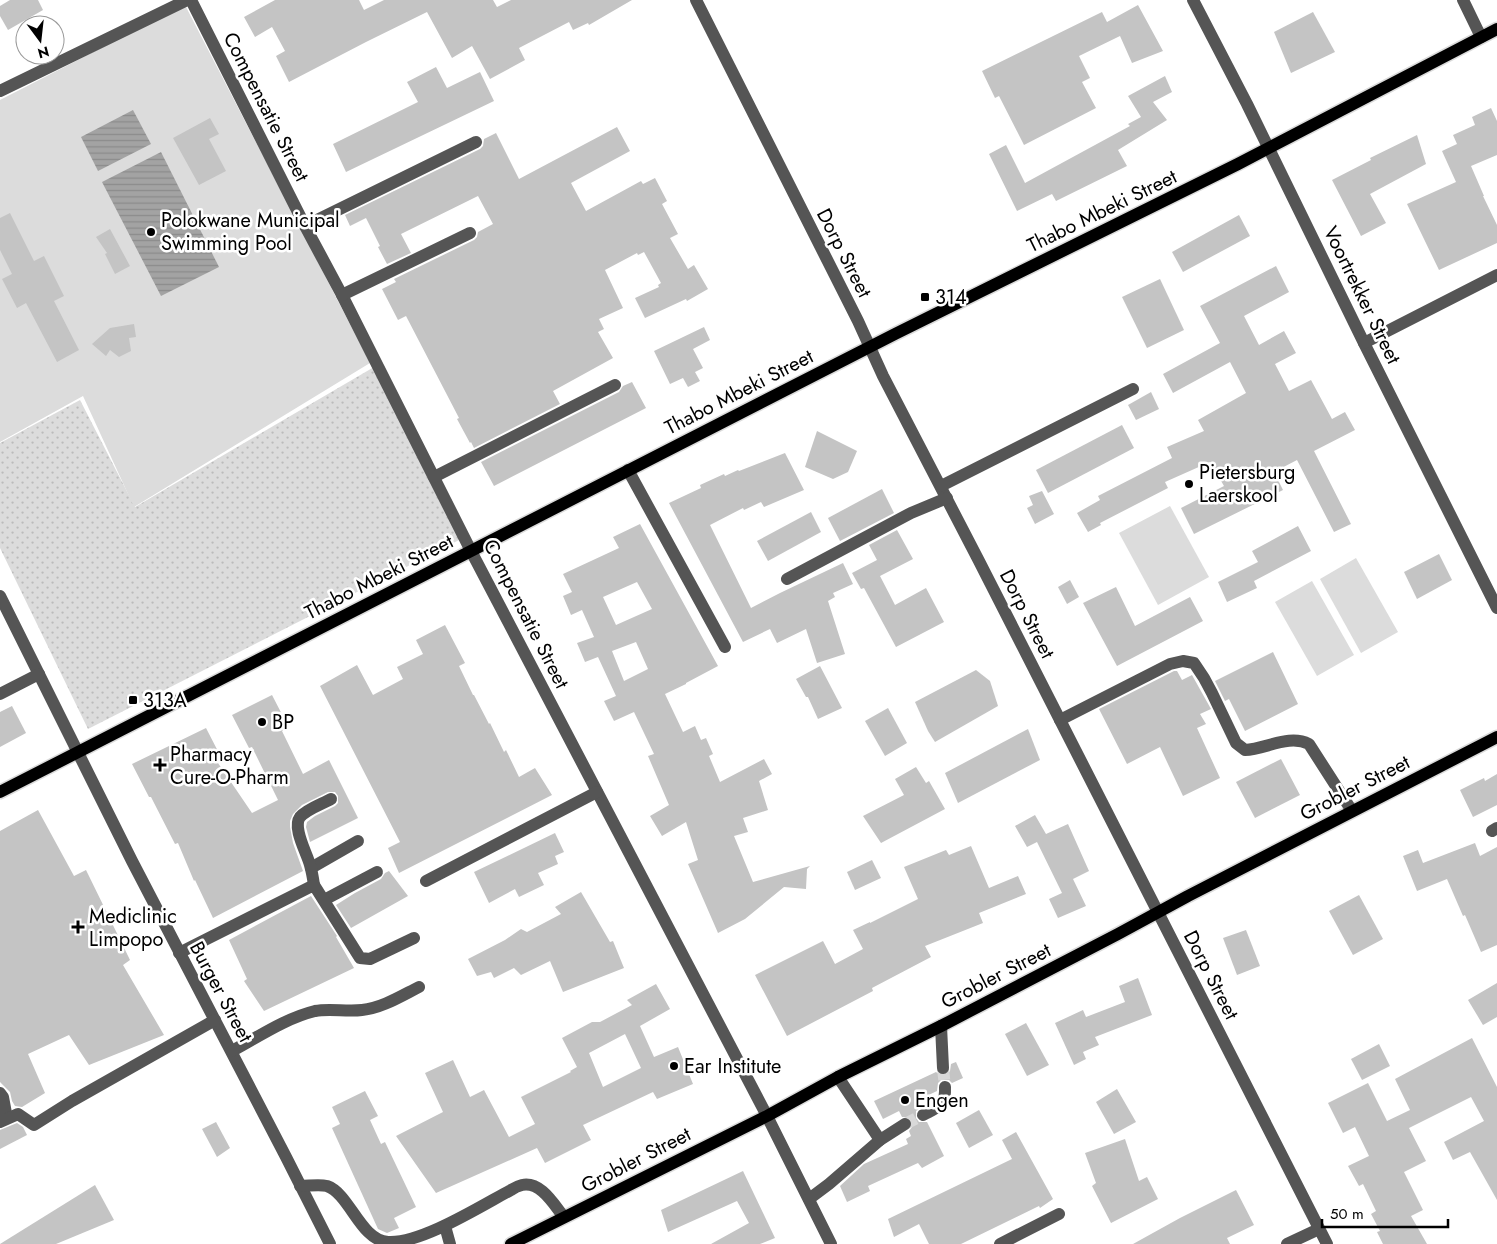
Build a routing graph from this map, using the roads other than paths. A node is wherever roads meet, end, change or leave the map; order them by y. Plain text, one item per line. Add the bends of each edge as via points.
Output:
1 (189, 0) edge
2 (696, 0) edge
3 (1193, 0) edge
4 (1463, 0) edge
5 (1497, 29) edge
6 (1481, 37) junction
7 (0, 91) edge
8 (476, 142) dead end
9 (1269, 148) junction
10 (305, 226) junction
11 (470, 233) dead end
12 (1497, 274) edge
13 (342, 295) junction
14 (1364, 343) junction
15 (870, 347) junction
16 (615, 385) dead end
17 (1133, 389) dead end
18 (628, 470) junction
19 (434, 477) junction
20 (944, 492) junction
21 (471, 550) junction
22 (788, 579) dead end
23 (0, 596) edge
24 (1497, 608) edge
25 (725, 647) dead end
26 (39, 674) junction
27 (0, 694) edge
28 (1060, 720) junction
29 (1497, 737) edge
30 (78, 752) junction
31 (0, 792) edge
32 (597, 792) junction
33 (331, 799) dead end
34 (1352, 811) junction
35 (358, 840) dead end
36 (311, 868) junction
37 (377, 872) dead end
38 (426, 881) dead end
39 (314, 885) junction
40 (324, 900) junction
41 (1158, 912) junction
42 (414, 938) dead end
43 (179, 953) junction
44 (419, 987) dead end
45 (215, 1020) junction
46 (941, 1026) junction
47 (232, 1052) junction
48 (943, 1068) tunnel mouth
49 (838, 1077) junction
50 (945, 1087) tunnel mouth
51 (0, 1093) edge
52 (923, 1115) tunnel mouth
53 (767, 1116) junction
54 (0, 1121) edge
55 (905, 1124) tunnel mouth
56 (880, 1140) junction
57 (300, 1186) junction
58 (809, 1200) junction
59 (1059, 1214) dead end
60 (564, 1217) junction
61 (445, 1226) junction
62 (1319, 1229) junction
63 (330, 1244) edge
64 (450, 1244) edge
65 (511, 1244) edge
66 (831, 1244) edge
67 (1000, 1244) edge
68 (1287, 1244) edge
69 (1327, 1244) edge

1 - 7 street
1 - 10 street, Compensatie Street
2 - 15 street, Dorp Street
3 - 9 street, Voortrekker Street
4 - 6 street
5 - 6 main road, Thabo Mbeki Street
6 - 9 main road, Thabo Mbeki Street
8 - 10 street
9 - 14 street, Voortrekker Street
9 - 15 main road, Thabo Mbeki Street
10 - 13 street, Compensatie Street
11 - 13 street
12 - 14 street
13 - 19 street, Compensatie Street
14 - 24 street, Voortrekker Street
15 - 18 main road, Thabo Mbeki Street
15 - 20 street, Dorp Street
16 - 19 street
17 - 20 street
18 - 21 main road, Thabo Mbeki Street
18 - 25 street
19 - 21 street, Compensatie Street
20 - 22 street
20 - 28 street, Dorp Street
21 - 30 main road, Thabo Mbeki Street
21 - 32 street, Compensatie Street
23 - 26 street, Burger Street
26 - 27 street
26 - 30 street, Burger Street
28 - 34 street via 1170,664 1194,663 1236,743 1245,750 1288,741 1309,744
28 - 41 street, Dorp Street
29 - 34 main road, Grobler Street
30 - 31 main road, Thabo Mbeki Street
30 - 43 street, Burger Street
32 - 38 street
32 - 53 street, Compensatie Street
33 - 36 street via 301,816 298,822
34 - 41 main road, Grobler Street
35 - 36 street
36 - 39 street
37 - 40 street
39 - 40 street
39 - 43 street
40 - 42 street via 360,958 370,958
41 - 46 main road, Grobler Street
41 - 62 street, Dorp Street
43 - 45 street, Burger Street
44 - 47 street via 375,1008 305,1014
45 - 47 street, Burger Street
45 - 54 street via 34,1125 18,1114
46 - 48 street
46 - 49 main road, Grobler Street
47 - 57 street, Burger Street
49 - 53 main road, Grobler Street
49 - 56 street
50 - 52 street via 940,1106
51 - 54 street via 6,1113
53 - 58 street, Compensatie Street
53 - 60 main road, Grobler Street
55 - 56 street
56 - 58 street
57 - 61 street via 325,1185 333,1189 366,1228 386,1242 414,1238
57 - 63 street, Burger Street
58 - 66 street, Compensatie Street
59 - 67 street
60 - 61 street via 544,1192 523,1185
60 - 65 main road, Grobler Street
61 - 64 street
62 - 68 street
62 - 69 street, Dorp Street

